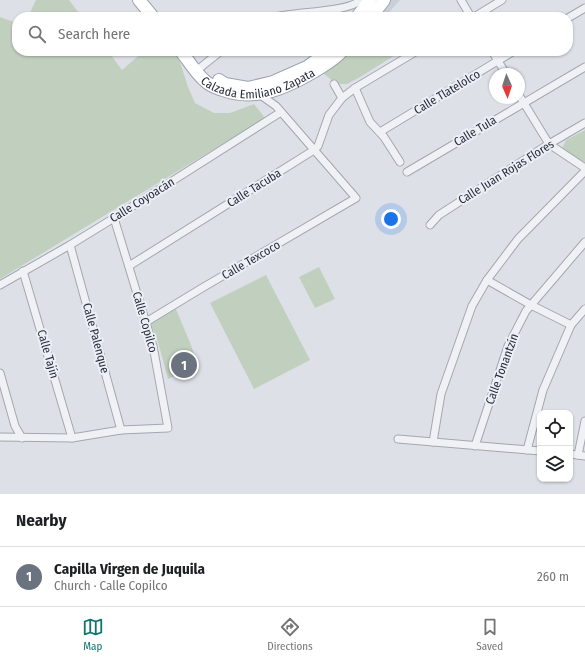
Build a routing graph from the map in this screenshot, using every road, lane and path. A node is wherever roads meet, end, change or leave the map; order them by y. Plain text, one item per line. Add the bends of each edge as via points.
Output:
1 (139, 0) edge
2 (145, 0) edge
3 (360, 0) edge
4 (370, 0) edge
5 (384, 0) edge
6 (461, 0) edge
7 (502, 0) edge
8 (585, 8) edge
9 (149, 12) edge
10 (155, 12) edge
11 (310, 12) edge
12 (361, 12) edge
13 (374, 12) edge
14 (469, 12) edge
15 (482, 12) edge
16 (573, 15) edge
17 (186, 56) edge
18 (191, 56) edge
19 (215, 56) edge
20 (322, 56) edge
21 (338, 56) edge
22 (409, 56) edge
23 (495, 56) edge
24 (506, 56) edge
25 (498, 61) junction
26 (585, 67) edge
27 (502, 68) edge
28 (199, 69) junction
29 (334, 84) dead end
30 (355, 88) junction
31 (277, 90) junction
32 (259, 94) junction
33 (342, 98) junction
34 (525, 102) edge
35 (522, 104) edge
36 (525, 104) edge
37 (276, 106) junction
38 (281, 112) junction
39 (585, 123) edge
40 (380, 132) junction
41 (549, 144) junction
42 (314, 150) junction
43 (400, 162) dead end
44 (585, 169) edge
45 (407, 172) dead end
46 (114, 218) junction
47 (430, 225) dead end
48 (585, 242) edge
49 (70, 245) junction
50 (129, 266) junction
51 (23, 271) junction
52 (487, 280) junction
53 (0, 284) edge
54 (531, 305) junction
55 (585, 309) edge
56 (146, 322) junction
57 (571, 325) junction
58 (0, 373) edge
59 (585, 421) edge
60 (121, 430) junction
61 (0, 438) edge
62 (22, 438) junction
63 (72, 438) junction
64 (398, 439) dead end
65 (433, 442) junction
66 (475, 446) junction
67 (527, 450) junction
68 (537, 451) edge
69 (582, 455) edge

1 - 9 main road
2 - 10 main road
3 - 11 street via 344,7
4 - 12 main road
5 - 13 main road
6 - 14 street
7 - 15 street
8 - 16 street
17 - 28 main road, Calzada Emiliano Zapata
18 - 28 main road, Calzada Emiliano Zapata
19 - 28 street
20 - 28 main road, Calzada Emiliano Zapata via 307,67 274,82 248,88 225,84
21 - 31 main road, Calzada Emiliano Zapata
22 - 30 street
23 - 25 street
24 - 25 street, Calle Tlatelolco
25 - 27 street
25 - 40 street, Calle Tlatelolco
26 - 34 street, Calle Tula
28 - 32 main road, Calzada Emiliano Zapata via 204,81 215,88 233,94
29 - 33 street
30 - 33 street
30 - 40 street via 370,122
31 - 32 main road, Calzada Emiliano Zapata
31 - 37 street
32 - 37 street
33 - 42 street via 329,115 318,146
35 - 45 street, Calle Tula
36 - 41 street
37 - 38 street
38 - 42 street
38 - 46 street, Calle Coyoacán
39 - 41 street, Calle Juan Rojas Flores
40 - 43 street
41 - 44 street
41 - 47 street, Calle Juan Rojas Flores via 439,215
42 - 50 street, Calle Tacuba
42 - 56 street, Calle Texcoco via 356,198
44 - 52 street via 518,239
46 - 49 street, Calle Coyoacán
46 - 50 street, Calle Copilco
48 - 54 street, Calle Tonantzín
49 - 51 street, Calle Coyoacán
49 - 60 street, Calle Palenque
50 - 56 street, Calle Copilco
51 - 53 street, Calle Coyoacán
51 - 63 street, Calle Tajín
52 - 54 street
52 - 65 street via 472,306 441,394
54 - 57 street
54 - 66 street, Calle Tonantzín via 508,346
55 - 57 street
56 - 60 street, Calle Copilco via 168,428
57 - 67 street via 543,390
58 - 62 street via 14,426
59 - 69 street
60 - 63 street
61 - 62 street
62 - 63 street
64 - 65 street
65 - 66 street
66 - 67 street
67 - 68 street

